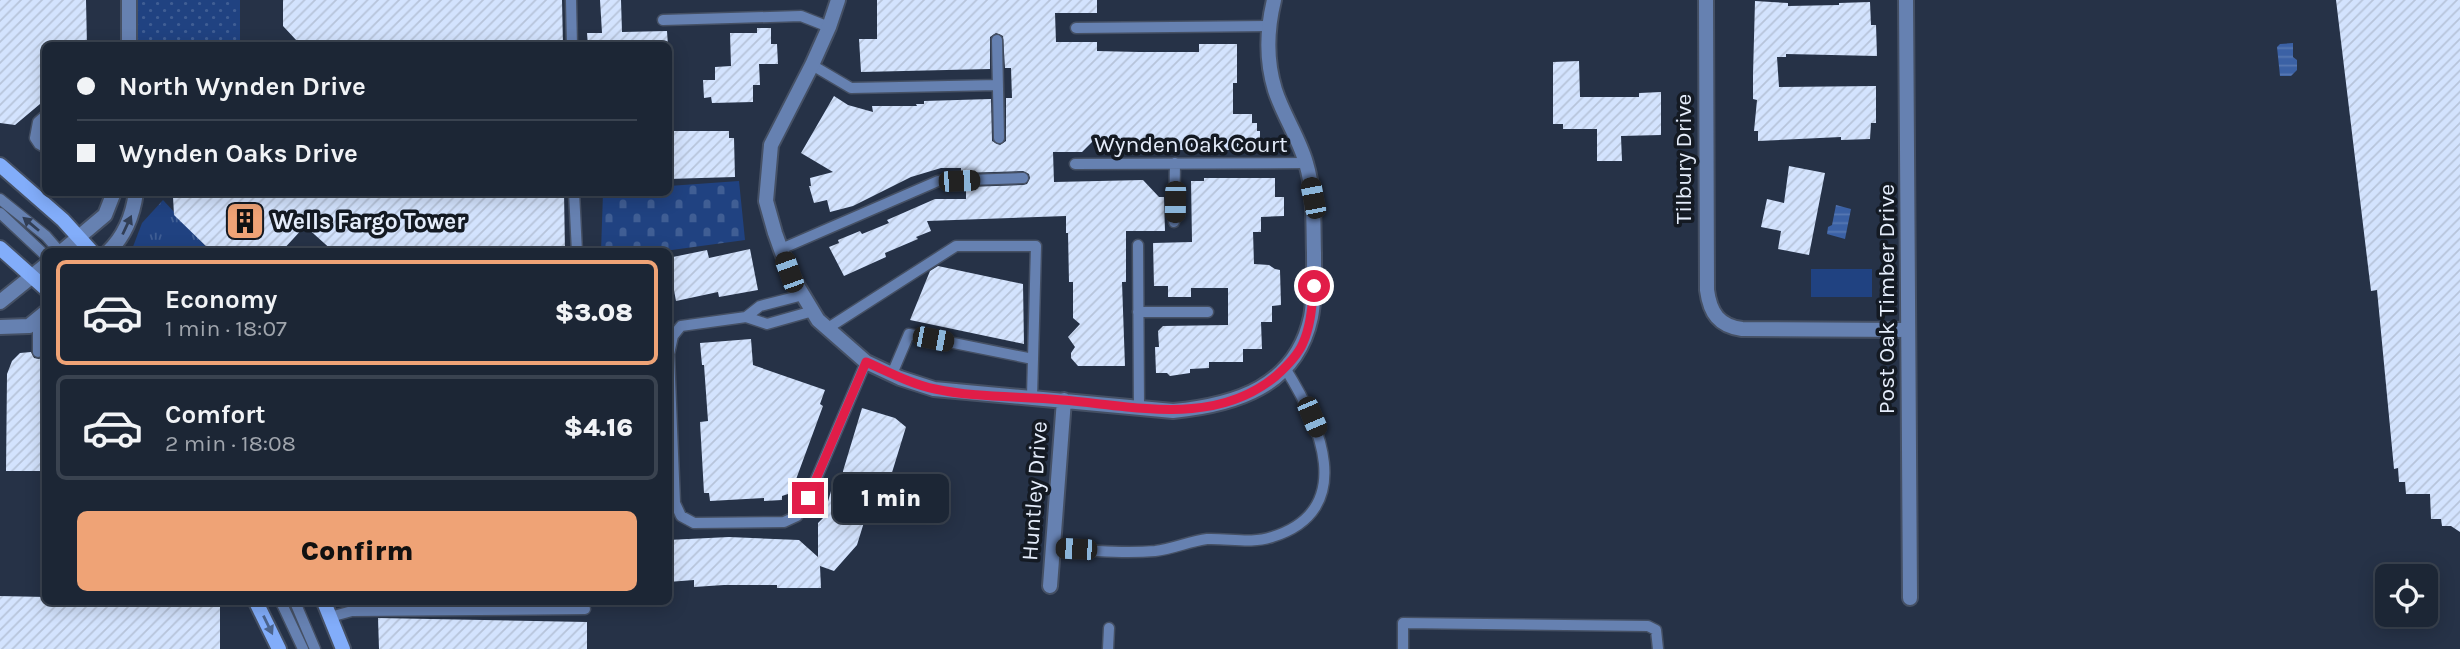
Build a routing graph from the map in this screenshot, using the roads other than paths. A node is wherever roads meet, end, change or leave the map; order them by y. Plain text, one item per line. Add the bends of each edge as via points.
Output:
1 (129, 0) edge
2 (571, 0) edge
3 (838, 0) edge
4 (1274, 0) edge
5 (1706, 0) edge
6 (1906, 0) edge
7 (663, 20) dead end
8 (1268, 26) junction
9 (830, 27) junction
10 (1076, 28) dead end
11 (997, 40) dead end
12 (129, 42) edge
13 (572, 42) edge
14 (812, 65) junction
15 (998, 85) junction
16 (42, 118) edge
17 (999, 138) dead end
18 (42, 146) edge
19 (1175, 163) junction
20 (1306, 163) junction
21 (1075, 164) dead end
22 (0, 165) edge
23 (1023, 178) dead end
24 (112, 196) edge
25 (135, 196) edge
26 (574, 196) edge
27 (0, 199) edge
28 (0, 213) edge
29 (1174, 222) dead end
30 (79, 237) junction
31 (1138, 246) dead end
32 (0, 248) edge
33 (57, 248) edge
34 (66, 248) edge
35 (89, 248) edge
36 (111, 248) edge
37 (577, 248) edge
38 (781, 249) junction
39 (42, 252) edge
40 (42, 268) edge
41 (32, 277) junction
42 (42, 286) edge
43 (803, 295) junction
44 (0, 302) edge
45 (776, 302) junction
46 (813, 311) junction
47 (1138, 312) junction
48 (1208, 312) dead end
49 (42, 316) edge
50 (746, 317) junction
51 (781, 320) junction
52 (0, 327) edge
53 (828, 328) junction
54 (1908, 331) junction
55 (672, 340) edge
56 (38, 352) dead end
57 (1033, 359) junction
58 (866, 362) junction
59 (1285, 368) junction
60 (892, 374) junction
61 (1032, 397) junction
62 (1064, 400) junction
63 (1139, 408) junction
64 (672, 428) edge
65 (1053, 548) junction
66 (1050, 586) dead end
67 (1910, 598) dead end
68 (257, 605) edge
69 (282, 605) edge
70 (296, 605) edge
71 (325, 605) edge
72 (585, 609) dead end
73 (330, 617) junction
74 (1109, 628) dead end
75 (279, 649) edge
76 (303, 649) edge
77 (316, 649) edge
78 (343, 649) edge
79 (1108, 649) edge
80 (1403, 649) edge
81 (1658, 649) edge

1 - 12 street
2 - 13 lane
3 - 9 street
4 - 8 street
5 - 54 street, Tilbury Drive via 1707,290 1711,309 1722,324 1742,329
6 - 54 street, Post Oak Timber Drive
7 - 9 lane via 802,16
8 - 10 lane
8 - 20 street via 1275,88
9 - 14 street
11 - 15 lane
14 - 15 lane via 851,88
14 - 38 street via 771,145 766,201
15 - 17 lane
16 - 18 lane via 35,138
19 - 20 lane, Wynden Oak Court
19 - 21 lane, Wynden Oak Court
19 - 29 lane
20 - 59 street via 1313,198 1311,317 1302,345
22 - 30 main road
23 - 38 lane via 938,181
24 - 30 street via 105,215
36 -> 25 street via 132,214
26 - 37 lane
33 -> 27 lane
28 - 39 lane
30 - 34 street
30 - 35 main road
31 - 47 lane
32 - 41 main road
38 - 43 street
40 - 41 street
41 - 42 main road
41 - 44 street
43 - 45 lane
43 - 46 street
45 - 50 lane via 760,306
45 - 51 lane
46 - 51 lane
46 - 53 street
47 - 48 lane
47 - 63 lane
49 - 52 street via 29,326
49 - 56 lane
50 - 51 lane via 767,324
50 - 55 lane via 681,326
53 - 57 lane via 956,246 1036,246
53 - 58 street
54 - 67 street, Post Oak Timber Drive
57 - 60 lane via 909,334
57 - 61 lane
58 - 60 street
58 - 64 lane via 808,498 797,516 784,522 694,523 681,516 675,503
59 - 63 street via 1250,395 1209,408
59 - 65 lane via 1320,436 1324,482 1320,501 1308,518 1269,539 1206,540 1156,551
60 - 61 street via 946,391
61 - 62 street
62 - 63 street
62 - 65 street, Huntley Drive
65 - 66 street, Huntley Drive
68 -> 75 main road
69 - 76 lane
70 - 77 lane
71 - 73 main road
72 - 73 lane via 352,611
73 - 78 main road
74 - 79 lane
80 - 81 lane via 1403,623 1648,626 1656,630

